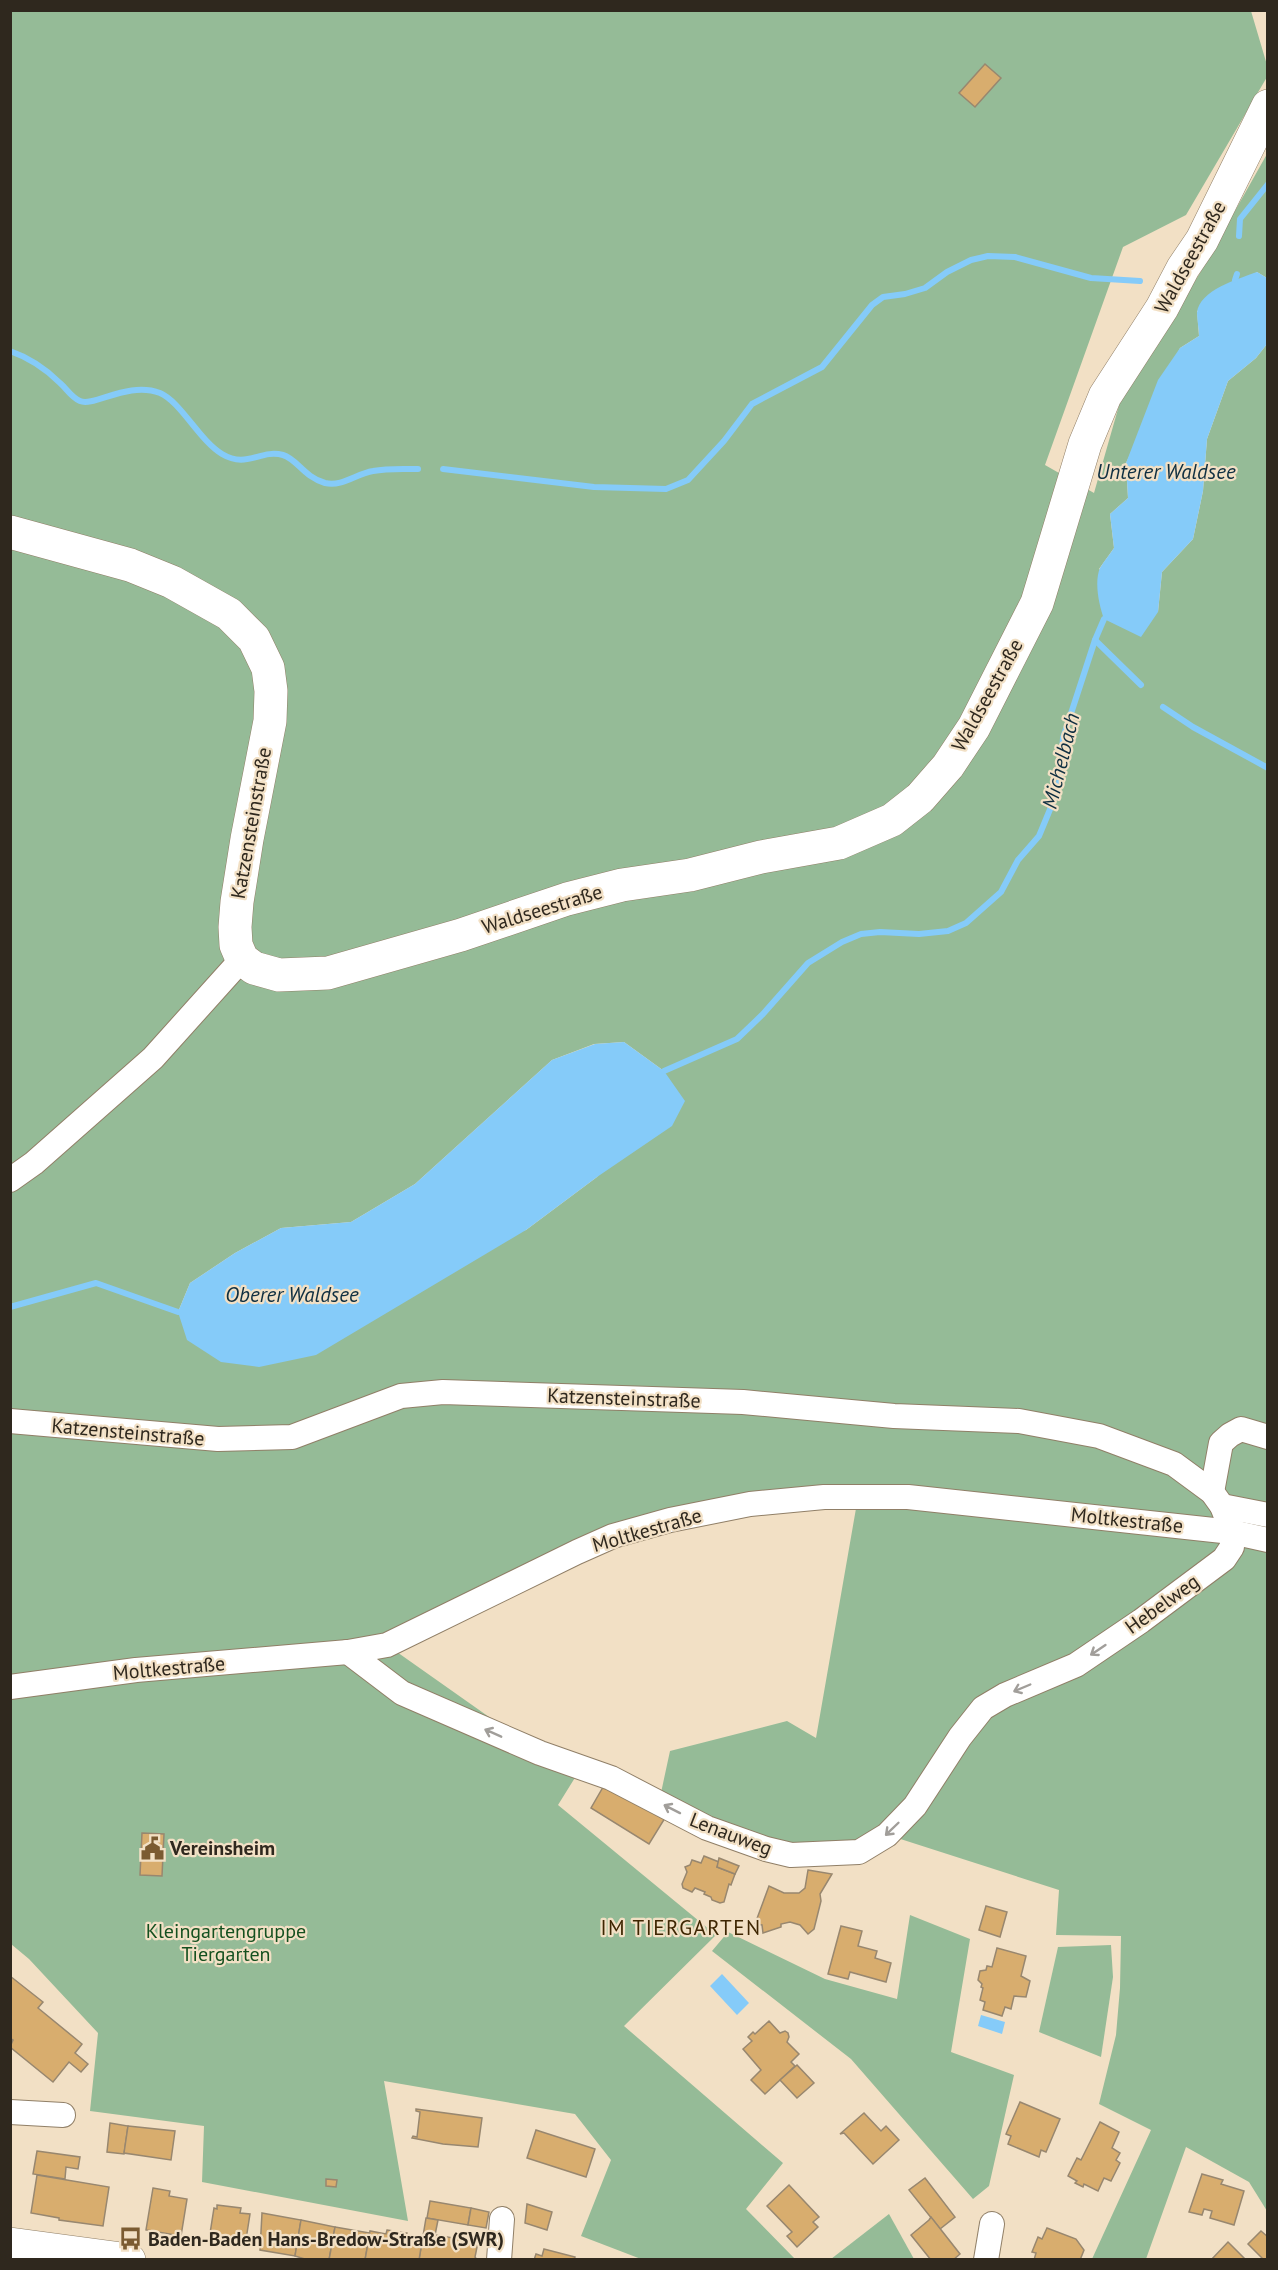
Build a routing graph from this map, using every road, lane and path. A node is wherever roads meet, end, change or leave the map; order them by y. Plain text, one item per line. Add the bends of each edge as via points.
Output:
1 (1268, 106) edge
2 (10, 532) edge
3 (242, 959) junction
4 (10, 1180) edge
5 (10, 1421) edge
6 (1268, 1437) edge
7 (1217, 1499) junction
8 (1268, 1515) edge
9 (1232, 1532) junction
10 (1268, 1540) edge
11 (348, 1652) junction
12 (1076, 1665) joint
13 (10, 1687) edge
14 (10, 2112) edge
15 (63, 2115) dead end
16 (502, 2219) dead end
17 (992, 2224) dead end
18 (10, 2244) edge
19 (129, 2259) edge
20 (499, 2259) edge
21 (986, 2259) edge

1 - 3 street, Waldseestraße via 1202,240 1105,396 1085,444 1037,603 974,727 920,798 892,820 839,843 567,899 328,974 279,975 254,968
2 - 3 street, Katzensteinstraße via 172,582 229,614 262,653 271,691 270,721 237,902 236,945
3 - 4 street via 153,1058
5 - 7 street, Katzensteinstraße via 230,1439 292,1437 401,1396 443,1392 743,1402 894,1416 1019,1421 1099,1436 1174,1464
6 - 7 street via 1242,1429 1221,1443
7 - 8 street, Katzensteinstraße
7 - 9 street
9 - 10 street, Moltkestraße
9 - 11 street, Moltkestraße via 908,1497 824,1497 750,1504 613,1536 387,1645
9 -> 12 street, Hebelweg via 1232,1547 1224,1559
12 -> 11 street, Lenauweg via 983,1708 915,1806 887,1834 859,1851 791,1855 707,1828 611,1778 540,1754 402,1693
11 - 13 street, Moltkestraße via 136,1670
14 - 15 street
16 - 20 street
17 - 21 street
18 - 19 street

